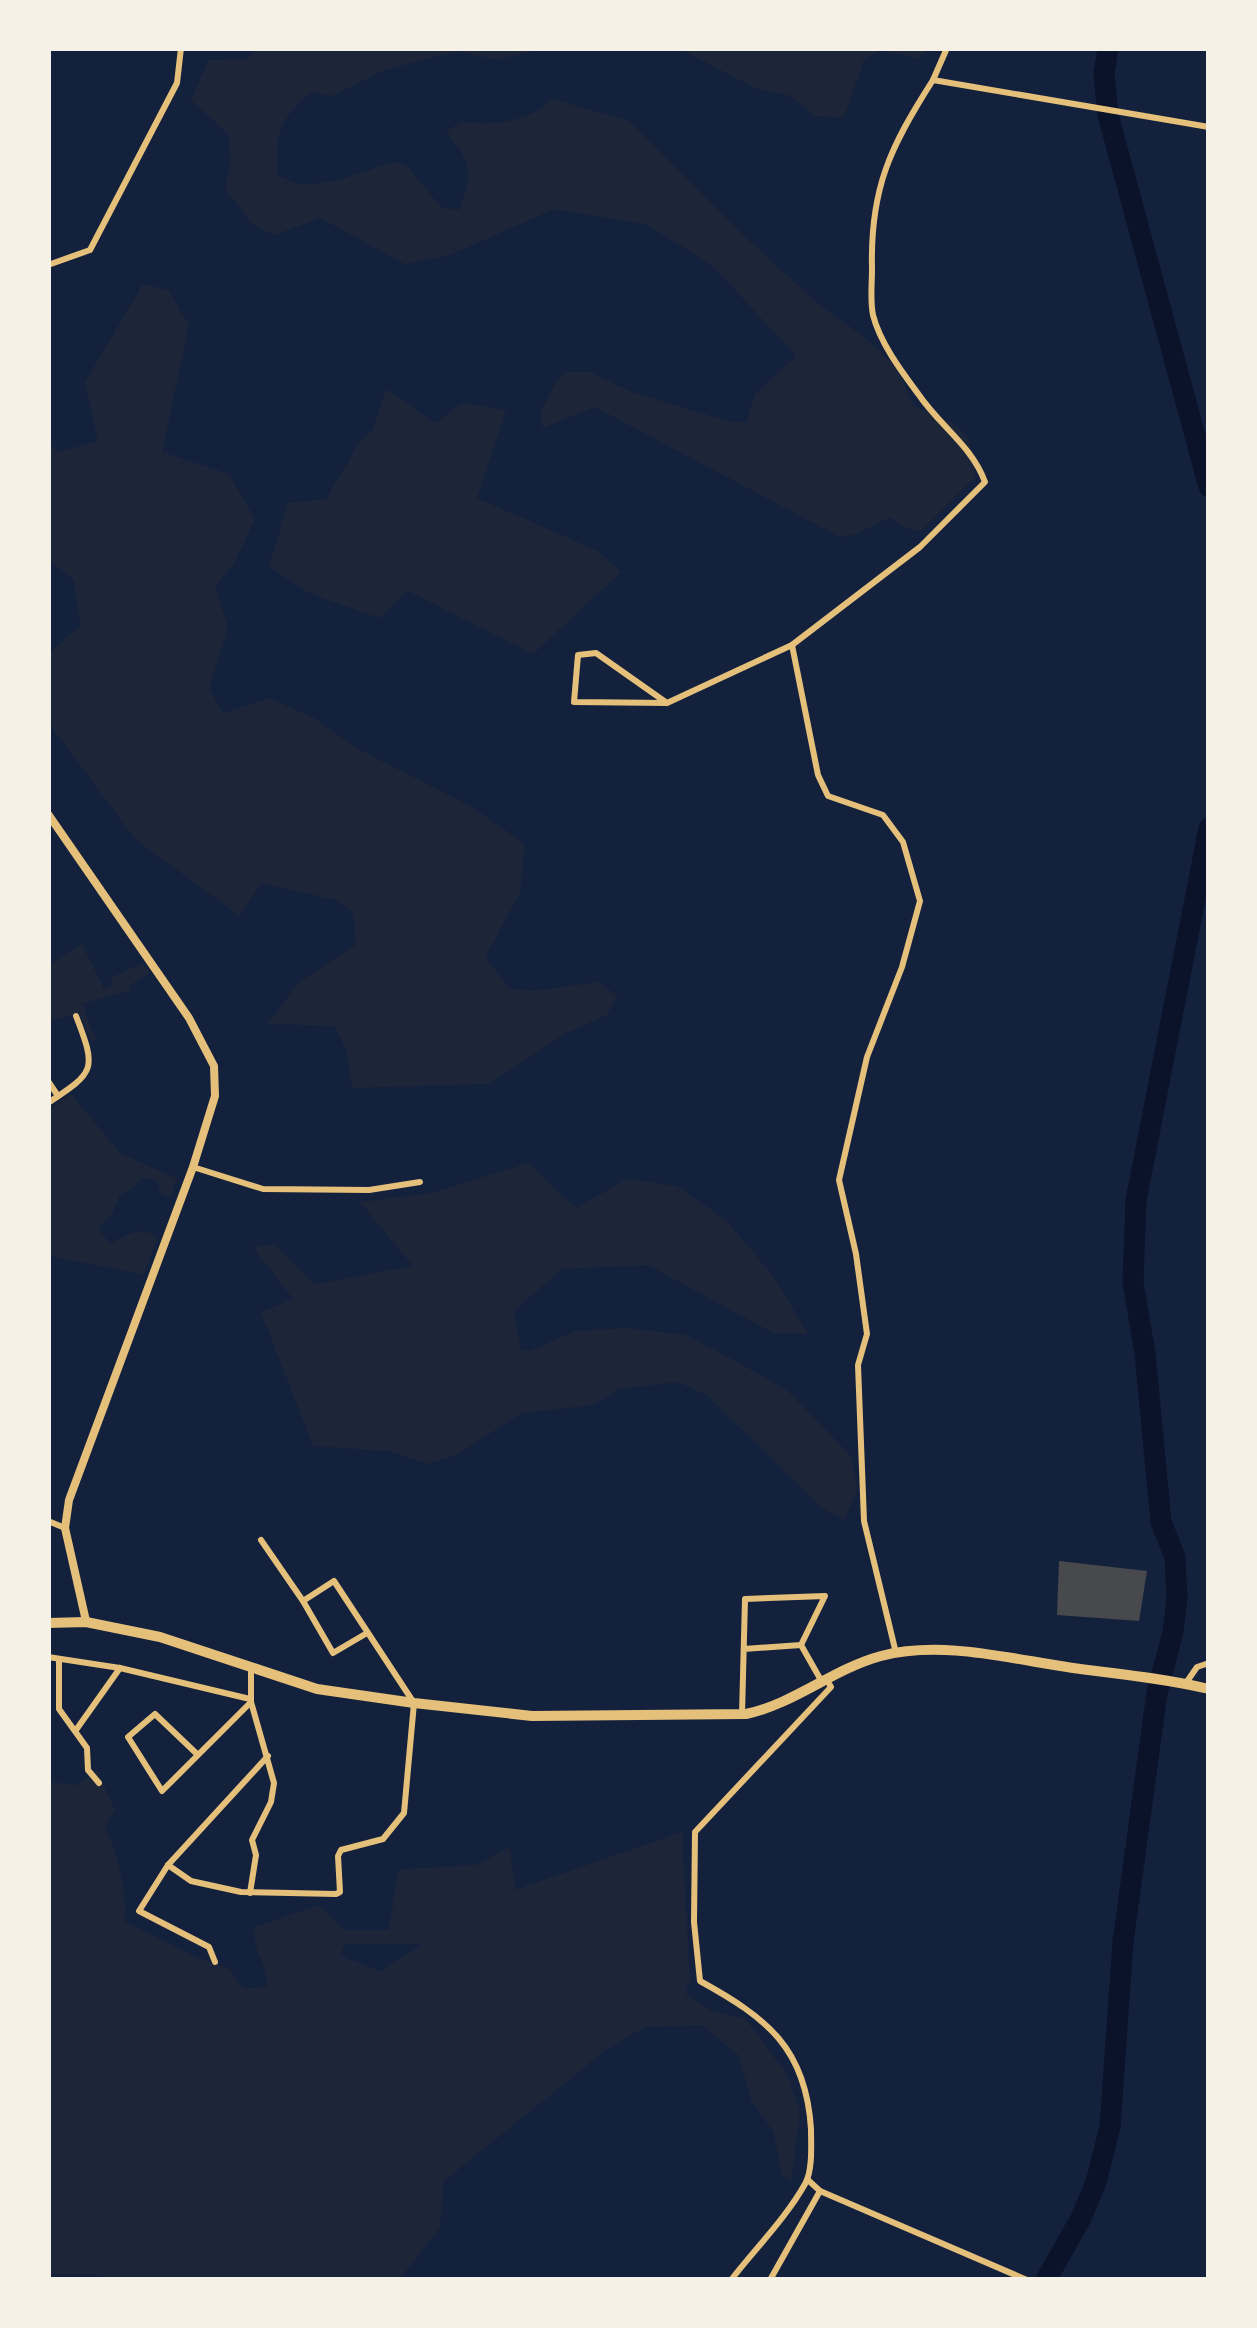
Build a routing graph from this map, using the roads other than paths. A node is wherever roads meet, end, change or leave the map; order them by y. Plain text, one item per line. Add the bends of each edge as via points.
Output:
1 (181, 48) edge
2 (947, 48) edge
3 (933, 80) junction
4 (1209, 128) edge
5 (48, 265) edge
6 (793, 645) junction
7 (667, 703) junction
8 (48, 814) edge
9 (76, 1016) dead end
10 (48, 1081) edge
11 (58, 1096) junction
12 (48, 1103) edge
13 (193, 1167) junction
14 (420, 1182) dead end
15 (48, 1520) edge
16 (64, 1528) junction
17 (261, 1540) dead end
18 (303, 1601) junction
19 (86, 1622) junction
20 (48, 1623) edge
21 (368, 1633) junction
22 (801, 1645) junction
23 (744, 1649) junction
24 (896, 1653) junction
25 (48, 1657) edge
26 (59, 1658) junction
27 (1209, 1663) edge
28 (120, 1668) junction
29 (251, 1668) junction
30 (825, 1681) junction
31 (1179, 1682) junction
32 (1209, 1689) edge
33 (251, 1701) junction
34 (414, 1703) junction
35 (742, 1714) junction
36 (76, 1730) junction
37 (198, 1755) junction
38 (268, 1756) junction
39 (99, 1783) dead end
40 (169, 1865) junction
41 (250, 1893) junction
42 (215, 1962) dead end
43 (808, 2180) junction
44 (820, 2191) junction
45 (730, 2280) edge
46 (770, 2280) edge
47 (1027, 2280) edge

1 - 5 street via 159,124 90,250
2 - 3 street
3 - 4 street
3 - 6 street via 902,128 881,184 871,223 873,314 921,399 977,460 985,482 920,547
6 - 7 street
6 - 24 street via 818,776 828,796 883,815 903,842 920,901 867,1057 839,1180 867,1334 858,1365 864,1521
7 - 7 street via 574,703 578,655 596,653
8 - 13 street via 207,1048 215,1096
9 - 11 street via 91,1054 83,1081
10 - 11 street
11 - 12 street
13 - 14 street via 263,1189
13 - 16 street via 76,1474
15 - 16 street
16 - 19 street
17 - 18 street
18 - 21 street via 333,1652
18 - 21 street via 334,1581
19 - 20 highway
19 - 29 highway
21 - 34 street
22 - 23 street
22 - 23 street via 825,1596 745,1599
22 - 30 street
23 - 35 street
24 - 30 highway
24 - 31 highway via 956,1652
25 - 26 street
26 - 28 street
26 - 36 street via 59,1709
27 - 31 street
28 - 33 street
28 - 36 street
29 - 33 street
29 - 34 highway via 317,1689
30 - 35 highway
30 - 43 street via 831,1687 694,1832 700,1981 745,2006 802,2071
31 - 32 highway
33 - 37 street
33 - 38 street
34 - 35 highway via 532,1716
34 - 41 street via 404,1813 383,1839 341,1850 340,1892
36 - 39 street
37 - 37 street via 162,1790 128,1737 154,1714
38 - 40 street
38 - 41 street via 274,1783 252,1840
40 - 41 street via 191,1881
40 - 42 street via 140,1911 209,1947
43 - 44 street
43 - 45 street
44 - 46 street
44 - 47 street

